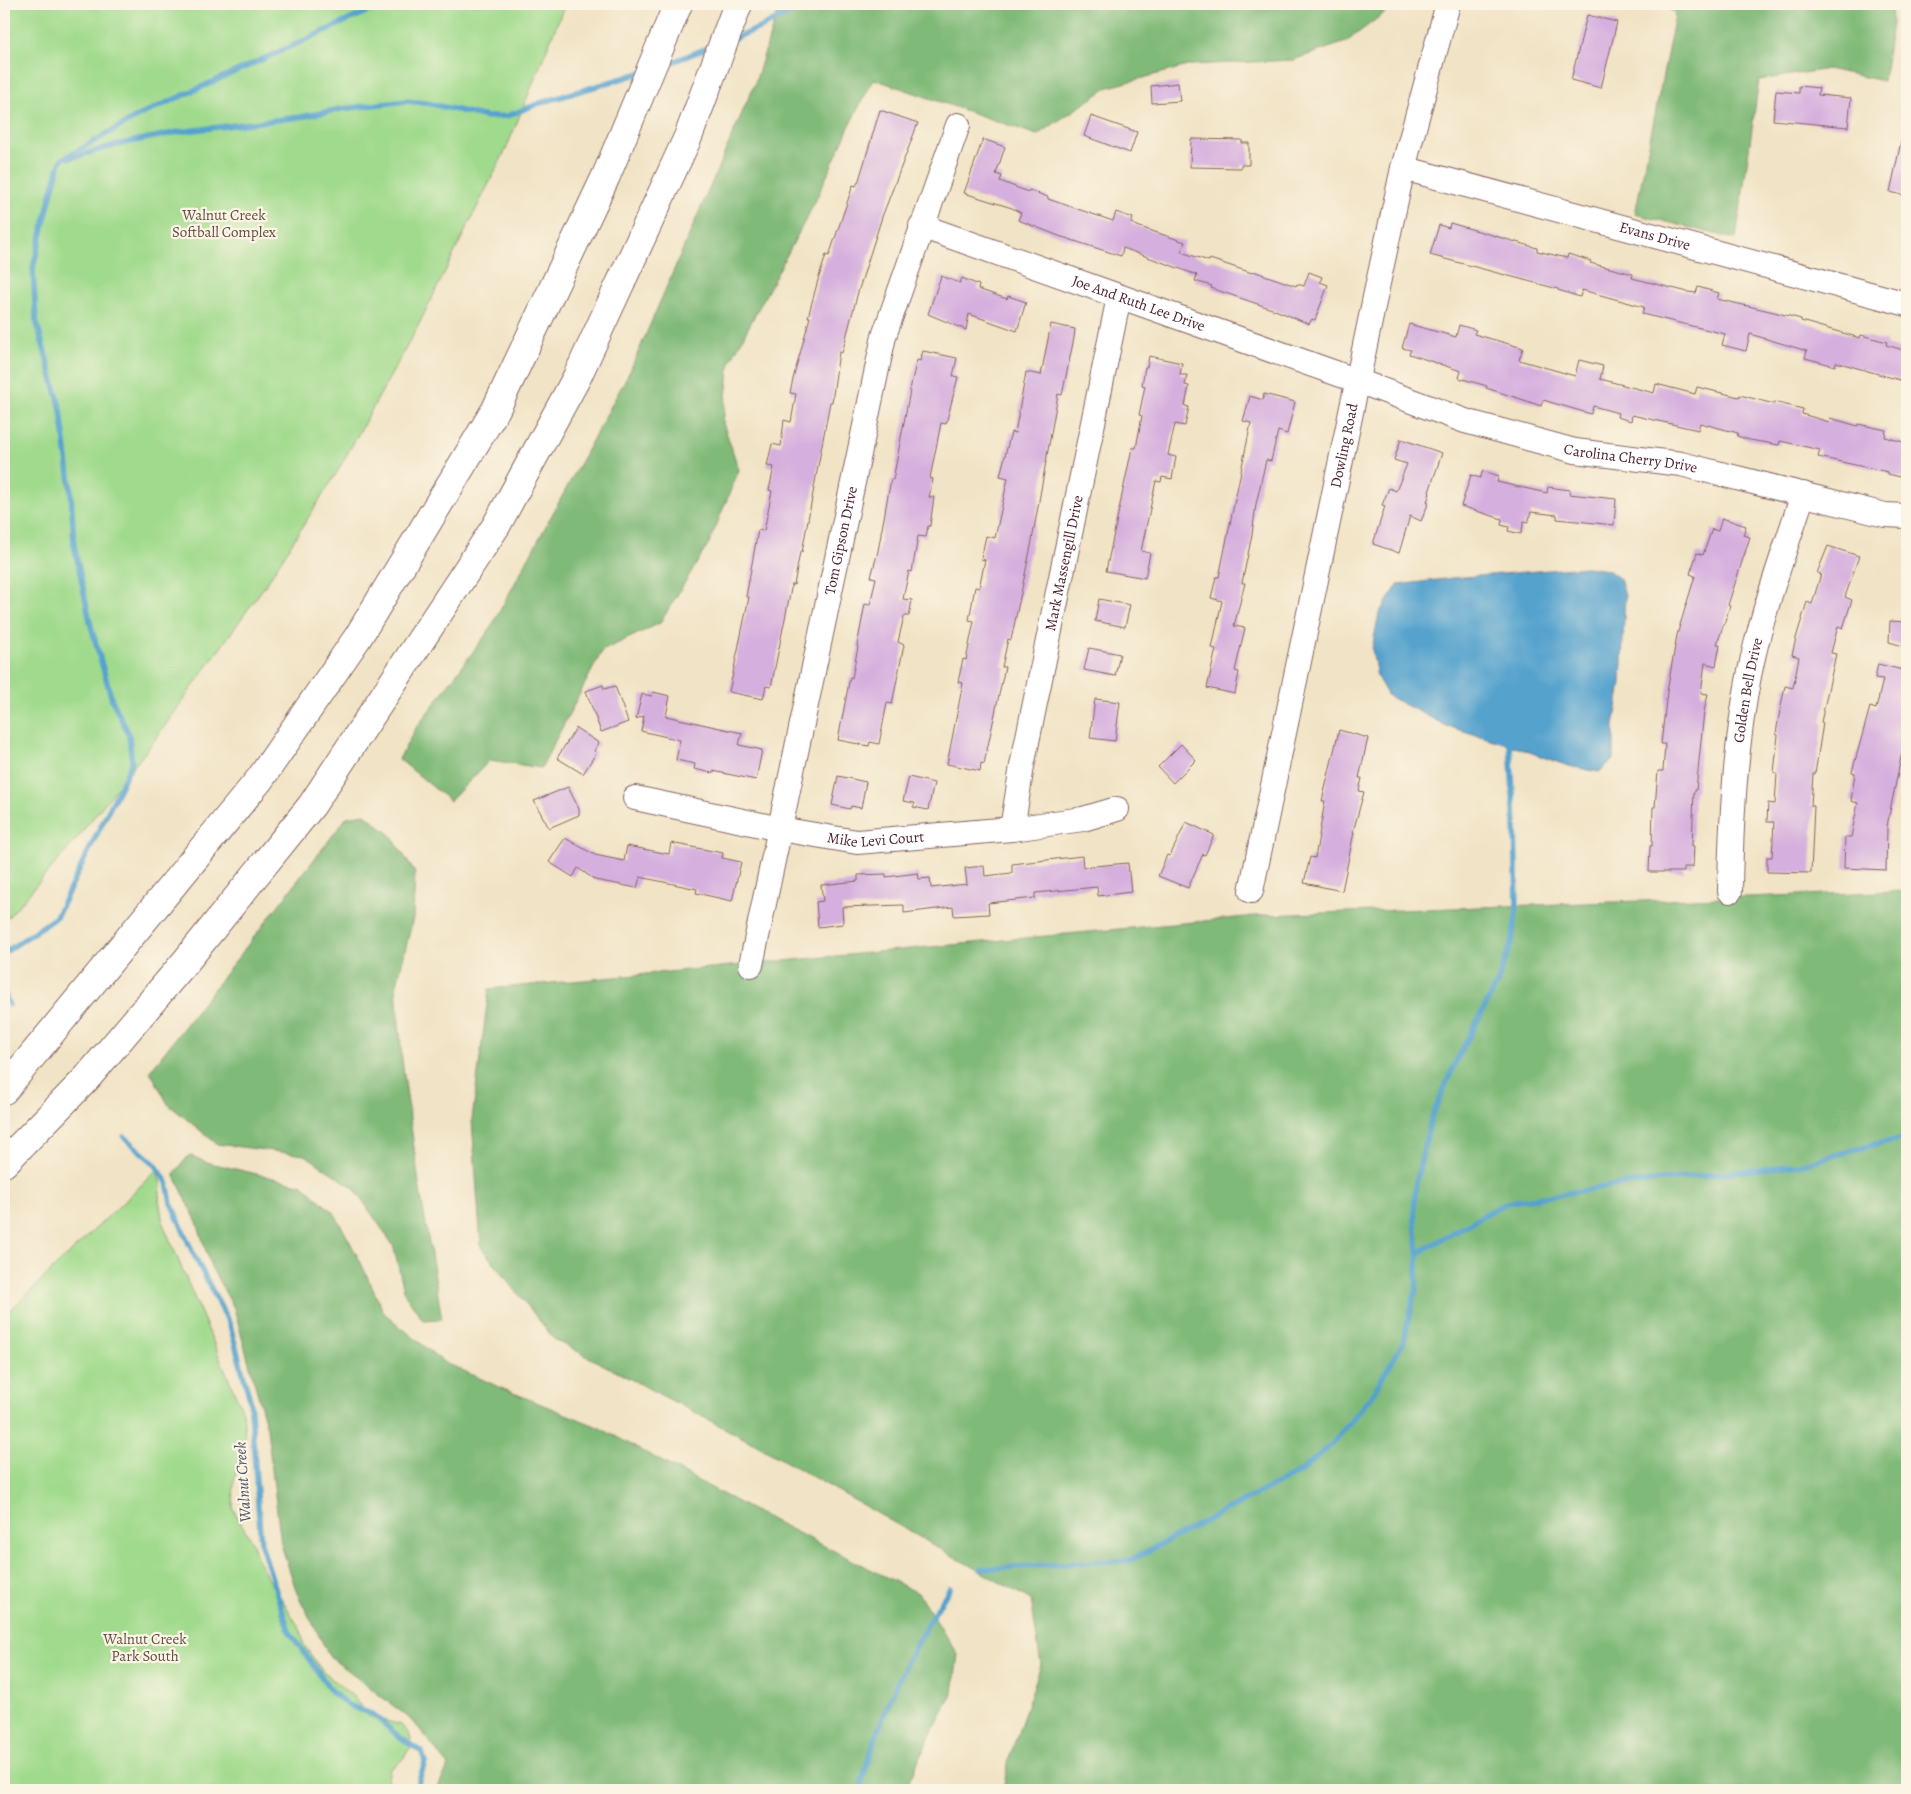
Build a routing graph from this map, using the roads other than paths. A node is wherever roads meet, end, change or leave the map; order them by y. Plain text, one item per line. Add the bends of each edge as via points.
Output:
1 (678, 4) edge
2 (738, 4) edge
3 (1448, 4) edge
4 (958, 125) dead end
5 (1403, 168) junction
6 (921, 226) junction
7 (1120, 297) junction
8 (1907, 304) edge
9 (1358, 380) junction
10 (1803, 494) junction
11 (1907, 516) edge
12 (635, 798) dead end
13 (1116, 809) dead end
14 (780, 829) junction
15 (1012, 829) junction
16 (1252, 891) dead end
17 (1730, 891) dead end
18 (751, 965) dead end
19 (4, 1090) edge
20 (4, 1163) edge

1 - 19 highway via 606,176 496,409 358,637 260,779
2 - 20 highway via 688,137 577,377 496,526 312,805 86,1079
3 - 5 street, Dowling Road
4 - 6 street, Tom Gipson Drive
5 - 8 street, Evans Drive
5 - 9 street, Dowling Road
6 - 7 street, Joe And Ruth Lee Drive
6 - 14 street, Tom Gipson Drive via 884,336
7 - 9 street, Joe And Ruth Lee Drive
7 - 15 street, Mark Massengill Drive via 1022,766
9 - 10 street, Carolina Cherry Drive via 1465,421 1575,452 1680,464
9 - 16 street, Dowling Road
10 - 11 street, Carolina Cherry Drive via 1885,516
10 - 17 street, Golden Bell Drive via 1749,675 1732,810
12 - 14 street, Mike Levi Court
13 - 15 street, Mike Levi Court via 1082,819
14 - 15 street, Mike Levi Court via 857,842
14 - 18 street, Tom Gipson Drive

